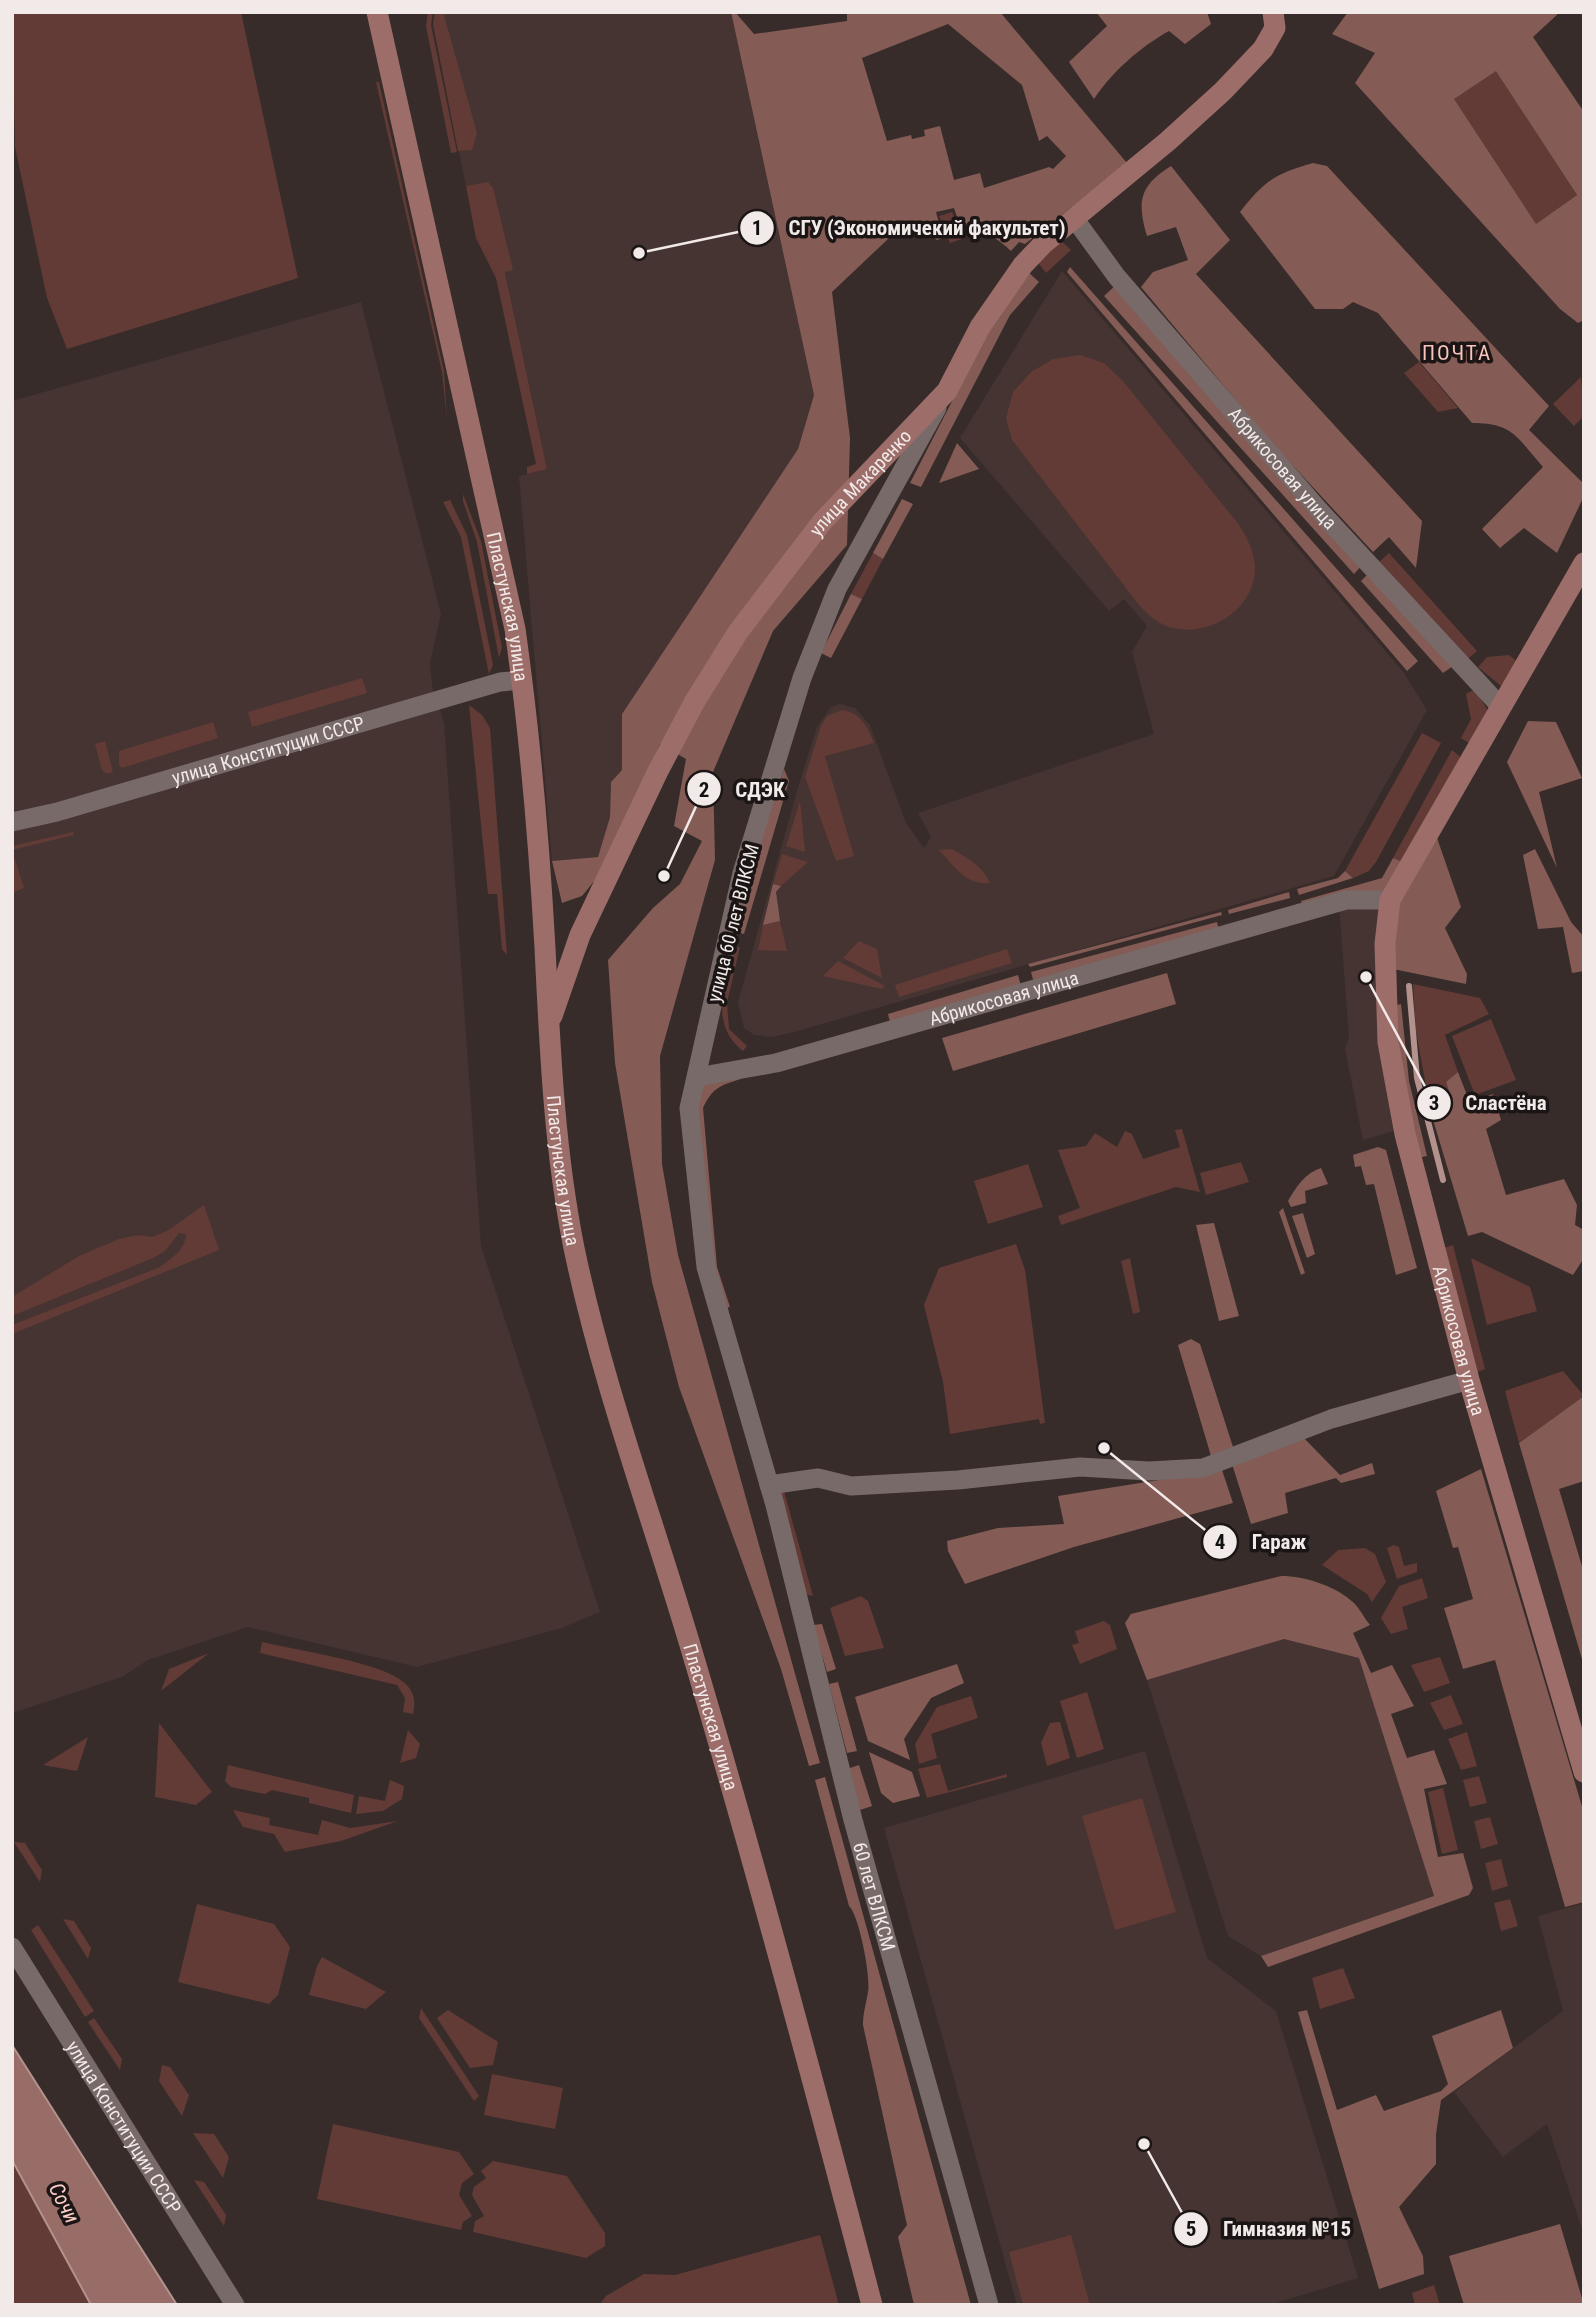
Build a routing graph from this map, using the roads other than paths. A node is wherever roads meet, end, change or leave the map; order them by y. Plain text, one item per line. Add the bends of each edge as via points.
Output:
1 (377, 12) edge
2 (1273, 12) edge
3 (1074, 218) junction
4 (947, 391) junction
5 (1584, 563) edge
6 (522, 680) junction
7 (1501, 707) junction
8 (12, 822) edge
9 (1390, 900) junction
10 (547, 1031) junction
11 (696, 1077) junction
12 (1469, 1380) junction
13 (769, 1485) junction
14 (1584, 1772) edge
15 (12, 1947) edge
16 (235, 2305) edge
17 (872, 2305) edge
18 (989, 2305) edge

1 - 6 street, Пластунская улица via 488,496
2 - 3 street, улица Макаренко via 1275,28 1263,49 1223,91
3 - 4 street, улица Макаренко via 1012,277
3 - 7 street, Абрикосовая улица via 1117,277 1318,509
4 - 10 street, улица Макаренко via 822,522 731,644 657,771 580,935
4 - 11 street, улица 60 лет ВЛКСМ via 837,589 802,678 743,873
5 - 7 street, Абрикосовая улица
6 - 8 street, улица Конституции СССР via 500,682
6 - 10 street, Пластунская улица via 540,881
7 - 9 street, Абрикосовая улица
9 - 11 street, Абрикосовая улица via 1346,900 776,1063
9 - 12 street, Абрикосовая улица via 1385,944 1393,1083
10 - 17 street, Пластунская улица via 561,1179 591,1322 758,1874
11 - 13 street, улица 60 лет ВЛКСМ via 689,1108 706,1267
12 - 13 street via 1331,1419 1203,1468 1149,1471 1080,1466 958,1480 851,1486 818,1478
12 - 14 street, Абрикосовая улица
13 - 18 street, 60 лет ВЛКСМ via 853,1820
15 - 16 street, улица Конституции СССР

